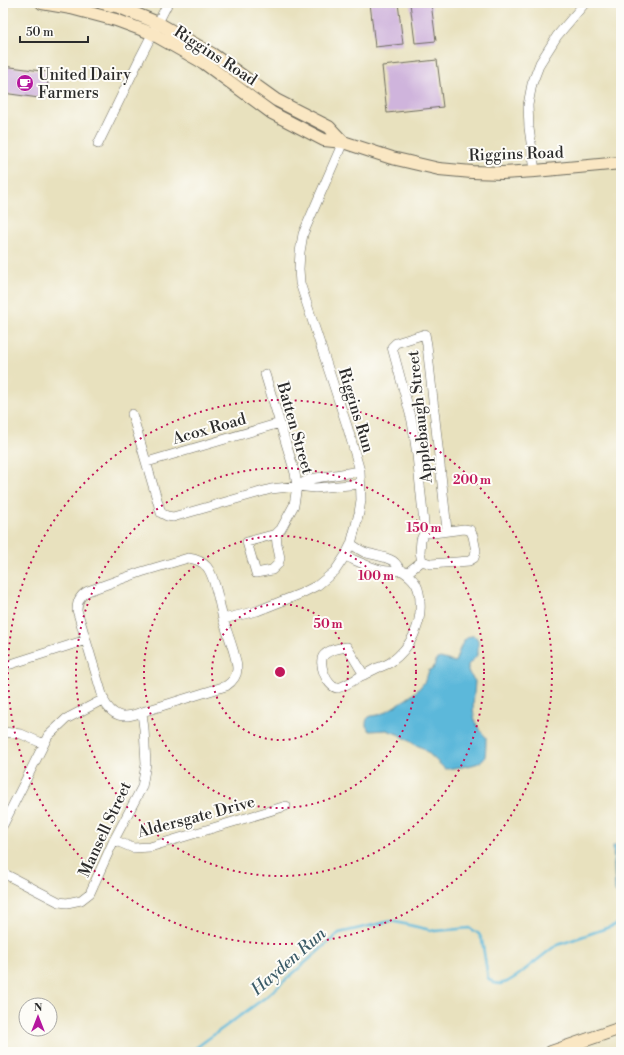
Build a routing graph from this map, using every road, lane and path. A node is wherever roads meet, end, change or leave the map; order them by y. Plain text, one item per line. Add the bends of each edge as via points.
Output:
1 (42, 3) edge
2 (102, 3) edge
3 (168, 3) edge
4 (585, 3) edge
5 (158, 23) junction
6 (152, 34) junction
7 (343, 142) junction
8 (98, 144) dead end
9 (621, 163) edge
10 (535, 171) junction
11 (265, 374) dead end
12 (132, 414) dead end
13 (280, 423) junction
14 (147, 462) junction
15 (360, 471) junction
16 (361, 484) junction
17 (297, 486) junction
18 (447, 530) junction
19 (424, 533) junction
20 (276, 534) junction
21 (351, 544) junction
22 (345, 556) junction
23 (422, 561) junction
24 (404, 572) junction
25 (224, 619) junction
26 (86, 640) junction
27 (3, 666) edge
28 (364, 675) junction
29 (104, 699) junction
30 (142, 713) junction
31 (3, 732) edge
32 (44, 744) junction
33 (286, 806) dead end
34 (3, 825) edge
35 (114, 840) junction
36 (3, 873) edge
37 (621, 1028) edge
38 (551, 1052) edge

1 - 6 main road, Riggins Road via 116,20
2 - 5 main road, Riggins Road
3 - 5 street
4 - 10 street via 557,36 540,63 532,84 528,105
5 - 6 street
5 - 7 main road, Riggins Road via 212,54 276,100 330,127
6 - 7 main road, Riggins Road via 204,63 272,112 324,140
6 - 8 street
7 - 10 main road, Riggins Road via 392,158 439,169 502,173
7 - 15 street, Riggins Run via 303,234 299,269 300,283
9 - 10 main road, Riggins Road
11 - 13 street, Batten Street
12 - 14 street
13 - 14 street, Acox Road
13 - 17 street, Batten Street
14 - 17 street via 160,512 173,517 271,489
15 - 16 street, Riggins Run
15 - 17 street via 310,479
16 - 17 street via 315,488
16 - 21 street, Riggins Run via 361,500
17 - 20 street, Batten Street via 294,505
18 - 19 street
18 - 19 street, Applebaugh Street via 425,334 396,343 392,347 412,421
18 - 23 street via 470,530 474,536 474,558 469,561 431,564
19 - 23 street, Applebaugh Street via 420,552
20 - 20 street via 247,542 256,573 272,570 278,564 280,558
21 - 22 street, Riggins Run
21 - 24 street via 364,552 392,560
22 - 24 street via 373,568
22 - 25 street, Riggins Run via 335,571 318,585 257,611
23 - 24 street
24 - 28 street via 410,575 420,595 421,608 413,638 390,664
25 - 26 street via 211,572 198,560 188,558 83,593 77,603 77,610
25 - 30 street via 238,670 234,680 226,686
26 - 27 street
26 - 29 street
28 - 28 street via 334,688 325,675 322,659 333,650 347,647
29 - 30 street via 108,708 119,715 128,717
29 - 32 street via 66,719 48,736
30 - 35 street, Mansell Street via 146,764 142,787
31 - 32 street via 21,734
32 - 34 street
33 - 35 street, Aldersgate Drive via 150,847 133,848
35 - 36 street, Mansell Street via 90,893 81,900 59,902
37 - 38 main road

